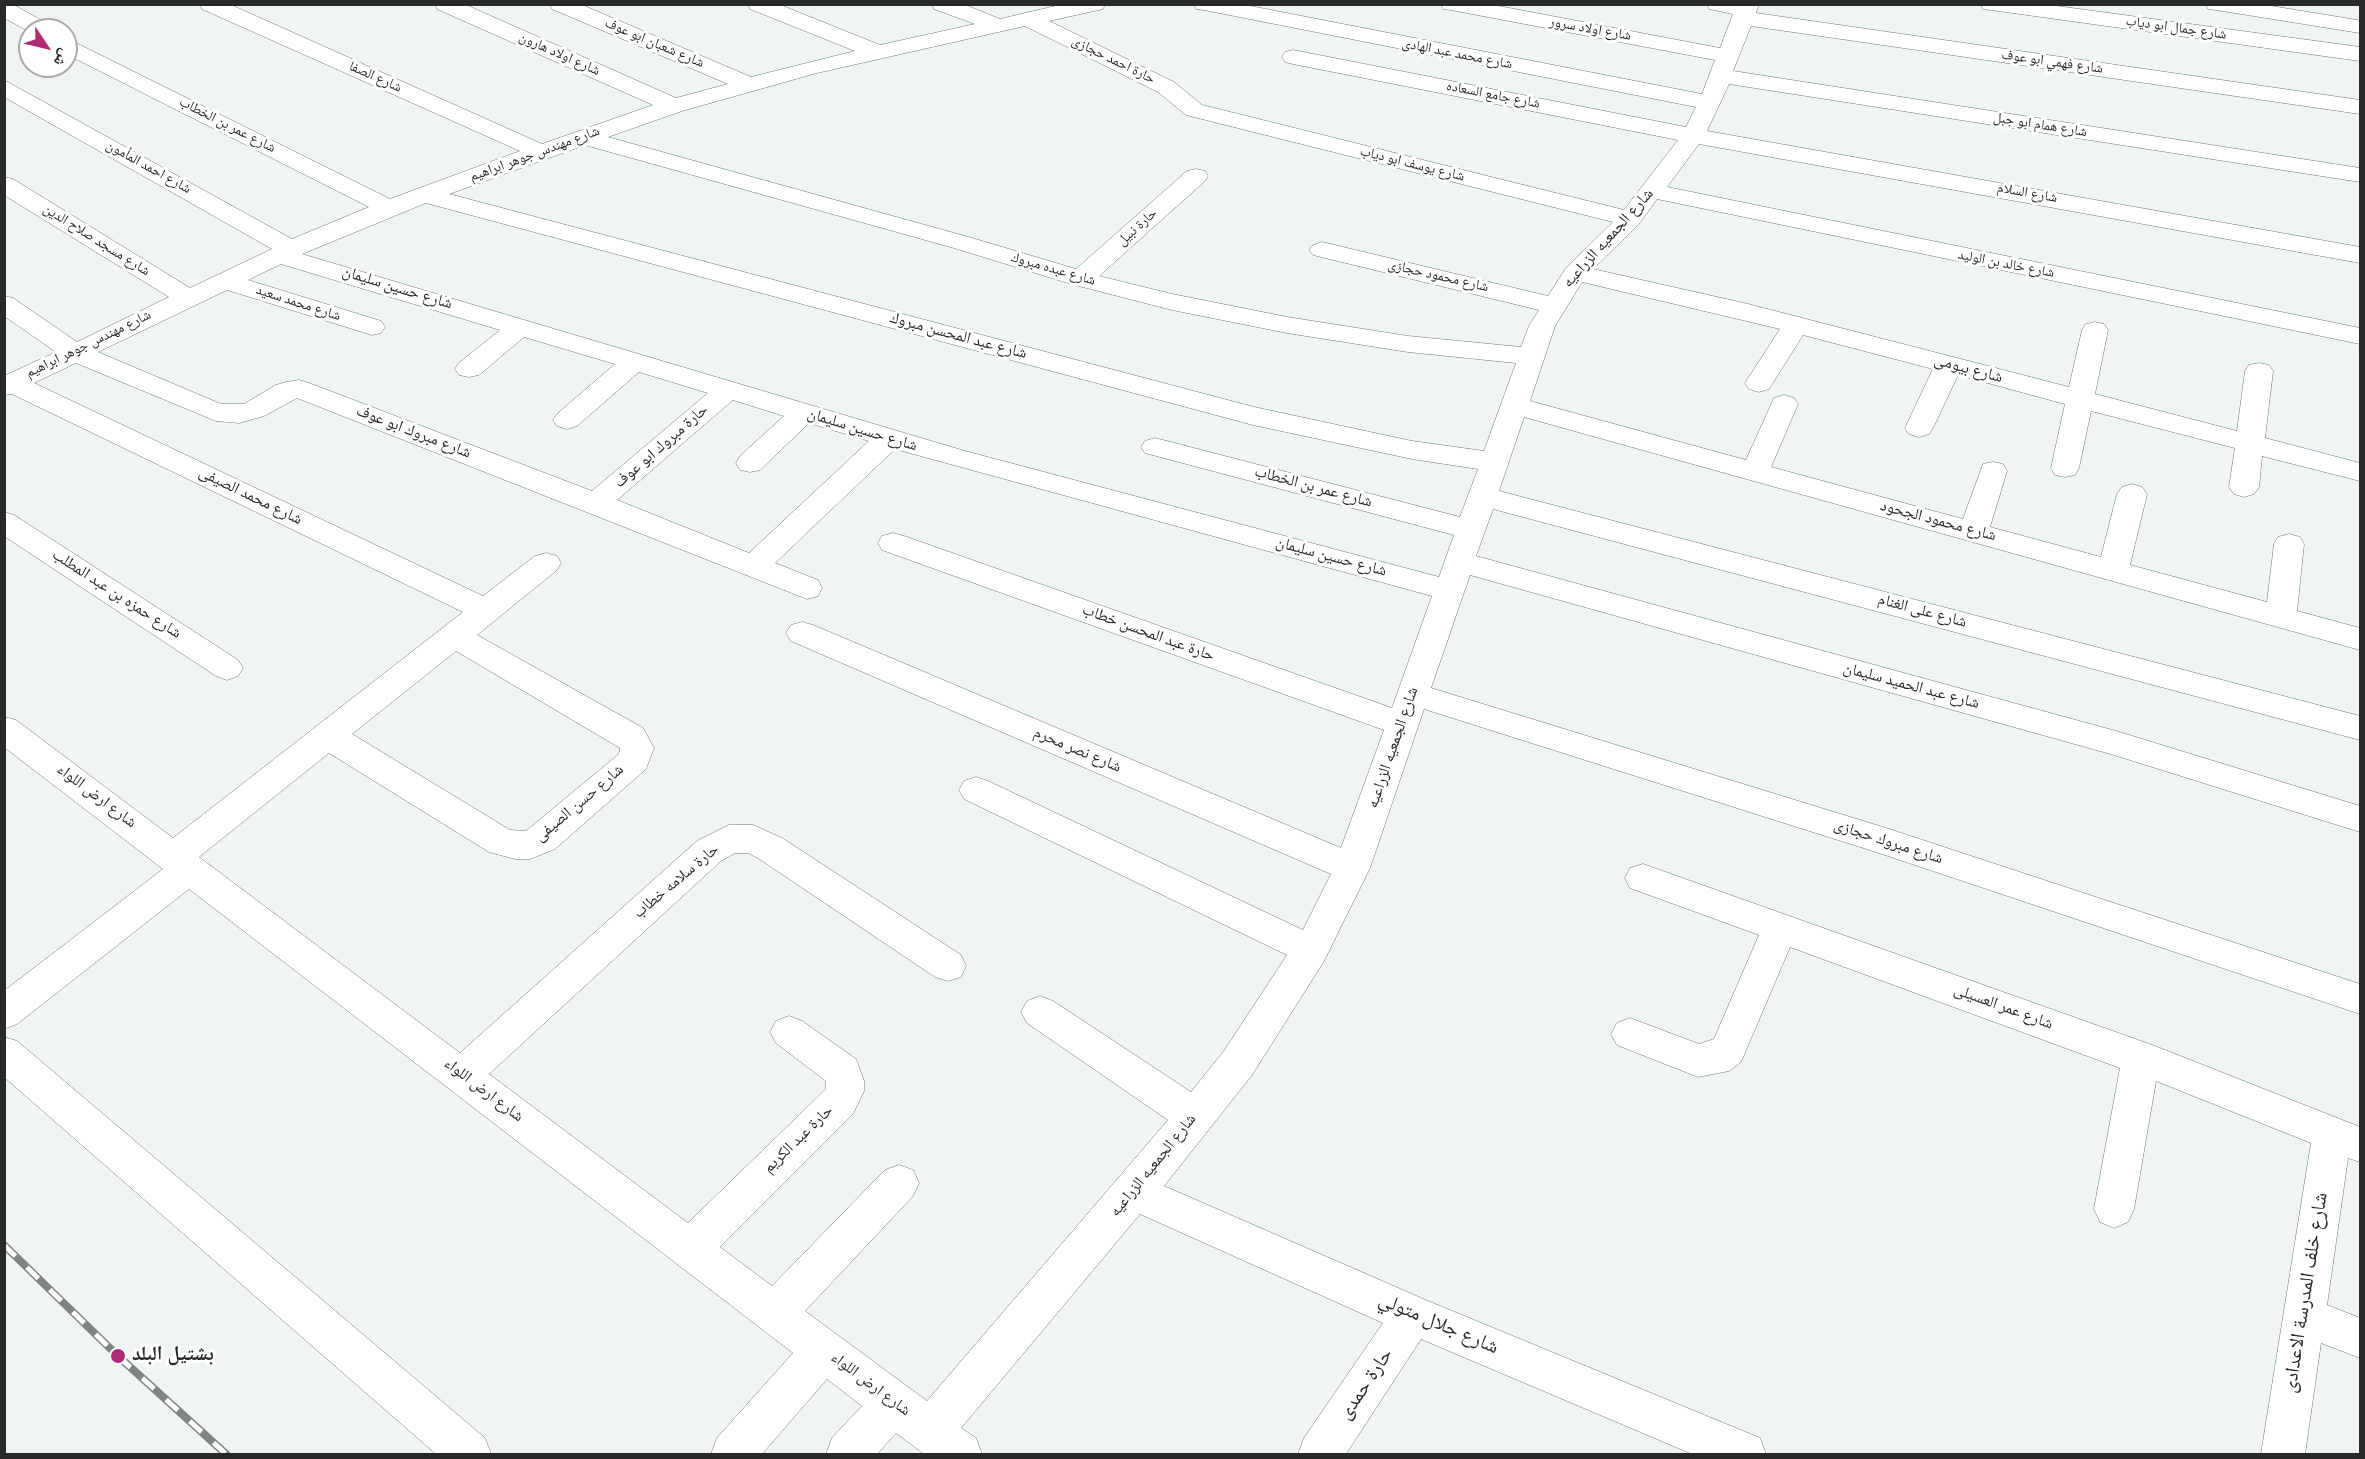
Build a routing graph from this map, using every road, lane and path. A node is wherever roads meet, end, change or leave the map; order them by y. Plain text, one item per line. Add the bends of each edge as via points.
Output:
1 (210, 4) edge
2 (444, 4) edge
3 (560, 4) edge
4 (758, 4) edge
5 (942, 4) edge
6 (1204, 4) edge
7 (1451, 4) edge
8 (1991, 4) edge
9 (2216, 4) edge
10 (1094, 5) edge
11 (4, 9) edge
12 (1739, 9) edge
13 (2358, 13) edge
14 (20, 18) edge
15 (1028, 20) junction
16 (999, 26) junction
17 (78, 51) edge
18 (875, 51) junction
19 (2359, 54) edge
20 (1293, 57) dead end
21 (1720, 78) junction
22 (748, 84) junction
23 (4, 87) edge
24 (674, 106) junction
25 (2361, 107) edge
26 (1194, 110) joint
27 (1693, 136) junction
28 (583, 137) junction
29 (541, 152) junction
30 (2361, 175) edge
31 (1196, 176) dead end
32 (4, 184) edge
33 (1652, 191) junction
34 (424, 195) junction
35 (389, 208) junction
36 (1630, 219) junction
37 (1322, 250) dead end
38 (285, 252) junction
39 (2361, 255) edge
40 (1575, 273) junction
41 (1080, 279) junction
42 (223, 280) junction
43 (187, 297) junction
44 (4, 304) edge
45 (1553, 305) junction
46 (1796, 325) junction
47 (372, 327) dead end
48 (520, 327) junction
49 (2095, 330) dead end
50 (2361, 336) edge
51 (74, 352) junction
52 (1533, 356) junction
53 (634, 362) junction
54 (1950, 365) junction
55 (469, 369) dead end
56 (2259, 371) dead end
57 (1759, 383) dead end
58 (8, 385) edge
59 (728, 390) junction
60 (2080, 399) junction
61 (1784, 404) dead end
62 (1515, 406) junction
63 (804, 413) junction
64 (567, 420) dead end
65 (1919, 428) dead end
66 (889, 439) junction
67 (2251, 444) junction
68 (1155, 447) dead end
69 (1495, 462) junction
70 (750, 463) dead end
71 (2065, 468) dead end
72 (1993, 471) dead end
73 (1755, 472) junction
74 (2361, 472) edge
75 (2244, 487) dead end
76 (2132, 494) dead end
77 (1482, 496) junction
78 (596, 503) junction
79 (4, 522) edge
80 (1471, 530) junction
81 (1974, 532) junction
82 (893, 543) dead end
83 (2289, 544) dead end
84 (546, 563) dead end
85 (753, 567) junction
86 (2113, 571) junction
87 (1454, 576) junction
88 (807, 588) dead end
89 (487, 611) junction
90 (2281, 617) junction
91 (802, 633) dead end
92 (454, 636) junction
93 (2361, 639) edge
94 (227, 668) dead end
95 (1408, 709) junction
96 (2361, 728) edge
97 (4, 729) edge
98 (328, 736) junction
99 (976, 790) dead end
100 (2361, 819) edge
101 (183, 862) junction
102 (1352, 868) junction
103 (1643, 878) dead end
104 (1780, 928) junction
105 (1311, 950) junction
106 (948, 966) dead end
107 (2361, 999) edge
108 (1040, 1012) dead end
109 (4, 1013) edge
110 (789, 1032) dead end
111 (1630, 1034) dead end
112 (4, 1053) edge
113 (2140, 1058) junction
114 (462, 1075) junction
115 (1194, 1116) junction
116 (2346, 1139) edge
117 (899, 1183) dead end
118 (1134, 1192) junction
119 (2114, 1209) dead end
120 (690, 1248) junction
121 (775, 1313) junction
122 (1413, 1315) junction
123 (2304, 1316) junction
124 (2361, 1338) edge
125 (824, 1350) junction
126 (894, 1403) junction
127 (930, 1431) junction
128 (469, 1455) edge
129 (733, 1455) edge
130 (848, 1455) edge
131 (960, 1455) edge
132 (1320, 1455) edge
133 (1744, 1455) edge
134 (2283, 1455) edge

1 - 29 main road, شارع الصفا
2 - 24 main road, شارع اولاد هارون
3 - 22 main road, شارع شعبان ابو عوف
4 - 18 main road
5 - 16 main road
6 - 21 main road, شارع محمد عبد الهادى
7 - 21 main road, شارع اولاد سرور
8 - 19 main road, شارع جمال ابو دياب
9 - 13 main road
10 - 15 main road, شارع مهندس جوهر ابراهيم
11 - 14 main road
12 - 21 main road, شارع الجمعيه الزراعيه
12 - 25 main road, شارع فهمي ابو عوف
13 - 19 main road
15 - 16 main road, شارع مهندس جوهر ابراهيم
15 - 26 main road, حارة احمد حجازى via 1166,87
16 - 18 main road, شارع مهندس جوهر ابراهيم
17 - 35 main road, شارع عمر بن الخطاب
18 - 22 main road, شارع مهندس جوهر ابراهيم
20 - 27 main road, شارع جامع السعاده
21 - 27 main road, شارع الجمعيه الزراعيه
21 - 30 main road, شارع همام ابو جبل
22 - 24 main road, شارع مهندس جوهر ابراهيم
23 - 38 main road, شارع احمد المأمون
24 - 28 main road, شارع مهندس جوهر ابراهيم
26 - 36 main road, شارع يوسف ابو دياب
27 - 33 main road, شارع الجمعيه الزراعيه
27 - 39 main road, شارع السلام
28 - 29 main road, شارع مهندس جوهر ابراهيم
28 - 41 main road, شارع عبده مبروك
29 - 34 main road, شارع مهندس جوهر ابراهيم
31 - 41 main road, حارة نبيل
32 - 43 main road, شارع مسجد صلاح الدين
33 - 36 main road, شارع الجمعيه الزراعيه
33 - 50 main road, شارع خالد بن الوليد
34 - 35 main road, شارع مهندس جوهر ابراهيم
34 - 69 main road, شارع عبد المحسن مبروك via 1253,417 1412,450
35 - 38 main road, شارع مهندس جوهر ابراهيم
36 - 40 main road, شارع الجمعيه الزراعيه
37 - 45 main road, شارع محمود حجازى
38 - 42 main road, شارع مهندس جوهر ابراهيم
38 - 48 main road, شارع حسين سليمان
40 - 45 main road, شارع الجمعيه الزراعيه
40 - 46 main road, شارع بيومى
41 - 52 main road, شارع عبده مبروك via 1287,325 1408,344
42 - 43 main road, شارع مهندس جوهر ابراهيم
42 - 47 main road, شارع محمد سعيد
43 - 51 main road, شارع مهندس جوهر ابراهيم
44 - 51 main road, شارع مبروك ابو عوف
45 - 52 main road, شارع الجمعيه الزراعيه
46 - 54 main road, شارع بيومى
46 - 57 main road
48 - 53 main road, شارع حسين سليمان
48 - 55 main road
49 - 60 main road
51 - 58 main road, شارع مهندس جوهر ابراهيم
51 - 78 main road, شارع مبروك ابو عوف via 226,414 254,410 286,391 299,389
52 - 62 main road, شارع الجمعيه الزراعيه
53 - 59 main road, شارع حسين سليمان
53 - 64 main road
54 - 60 main road, شارع بيومى
54 - 65 main road
56 - 67 main road
58 - 89 main road, شارع محمد الصيفى
59 - 63 main road, شارع حسين سليمان
59 - 78 main road, حارة مبروك ابو عوف
60 - 67 main road, شارع بيومى
60 - 71 main road
61 - 73 main road
62 - 69 main road, شارع الجمعيه الزراعيه
62 - 73 main road, شارع محمود الجحود
63 - 66 main road, شارع حسين سليمان
63 - 70 main road
66 - 85 main road
66 - 87 main road, شارع حسين سليمان
67 - 74 main road, شارع بيومى
67 - 75 main road
68 - 80 main road, شارع عمر بن الخطاب
69 - 77 main road, شارع الجمعيه الزراعيه
72 - 81 main road
73 - 81 main road, شارع محمود الجحود
76 - 86 main road
77 - 80 main road, شارع الجمعيه الزراعيه
77 - 96 main road, شارع على الغنام
78 - 85 main road, شارع مبروك ابو عوف
79 - 94 main road, شارع حمزه بن عبد المطلب
80 - 87 main road, شارع الجمعيه الزراعيه
81 - 86 main road, شارع محمود الجحود
82 - 95 main road, حارة عبد المحسن خطاب
83 - 90 main road
84 - 89 main road
85 - 88 main road, شارع مبروك ابو عوف
86 - 90 main road, شارع محمود الجحود
87 - 95 main road, شارع الجمعيه الزراعيه
87 - 100 main road, شارع عبد الحميد سليمان via 2116,743
89 - 92 main road
90 - 93 main road, شارع محمود الجحود
91 - 102 main road, شارع نصر محرم
92 - 98 main road
92 - 98 main road, شارع حسن الصيفى via 632,738 636,748 634,760 543,838 530,845 515,845 501,842
95 - 102 main road, شارع الجمعيه الزراعيه
95 - 107 main road, شارع مبروك حجازى via 1886,842
97 - 101 main road, شارع ارض اللواء
98 - 101 main road
99 - 105 main road
101 - 109 main road
101 - 114 main road, شارع ارض اللواء
102 - 105 main road, شارع الجمعيه الزراعيه
103 - 104 main road, شارع عمر العسيلى
104 - 111 main road via 1728,1050 1715,1059 1698,1061
104 - 113 main road, شارع عمر العسيلى
105 - 115 main road, شارع الجمعيه الزراعيه via 1238,1063
106 - 114 main road, حارة سلامه خطاب via 753,839 729,839 709,850
108 - 115 main road
110 - 120 main road, حارة عبد الكريم via 842,1071 845,1091 839,1102
112 - 128 main road
113 - 116 main road, شارع عمر العسيلى
113 - 119 main road
114 - 120 main road, شارع ارض اللواء
115 - 118 main road, شارع الجمعيه الزراعيه
116 - 123 main road, شارع خلف المدرسة الاعدادى
117 - 121 main road
118 - 122 main road, شارع جلال متولي
118 - 127 main road, شارع الجمعيه الزراعيه
120 - 121 main road, شارع ارض اللواء
121 - 125 main road, شارع ارض اللواء
122 - 132 main road, حارة حمدى
122 - 133 main road, شارع جلال متولي
123 - 124 main road
123 - 134 main road, شارع خلف المدرسة الاعدادى
125 - 126 main road, شارع ارض اللواء
125 - 129 main road
126 - 127 main road, شارع ارض اللواء
126 - 130 main road
127 - 131 main road, شارع ارض اللواء

